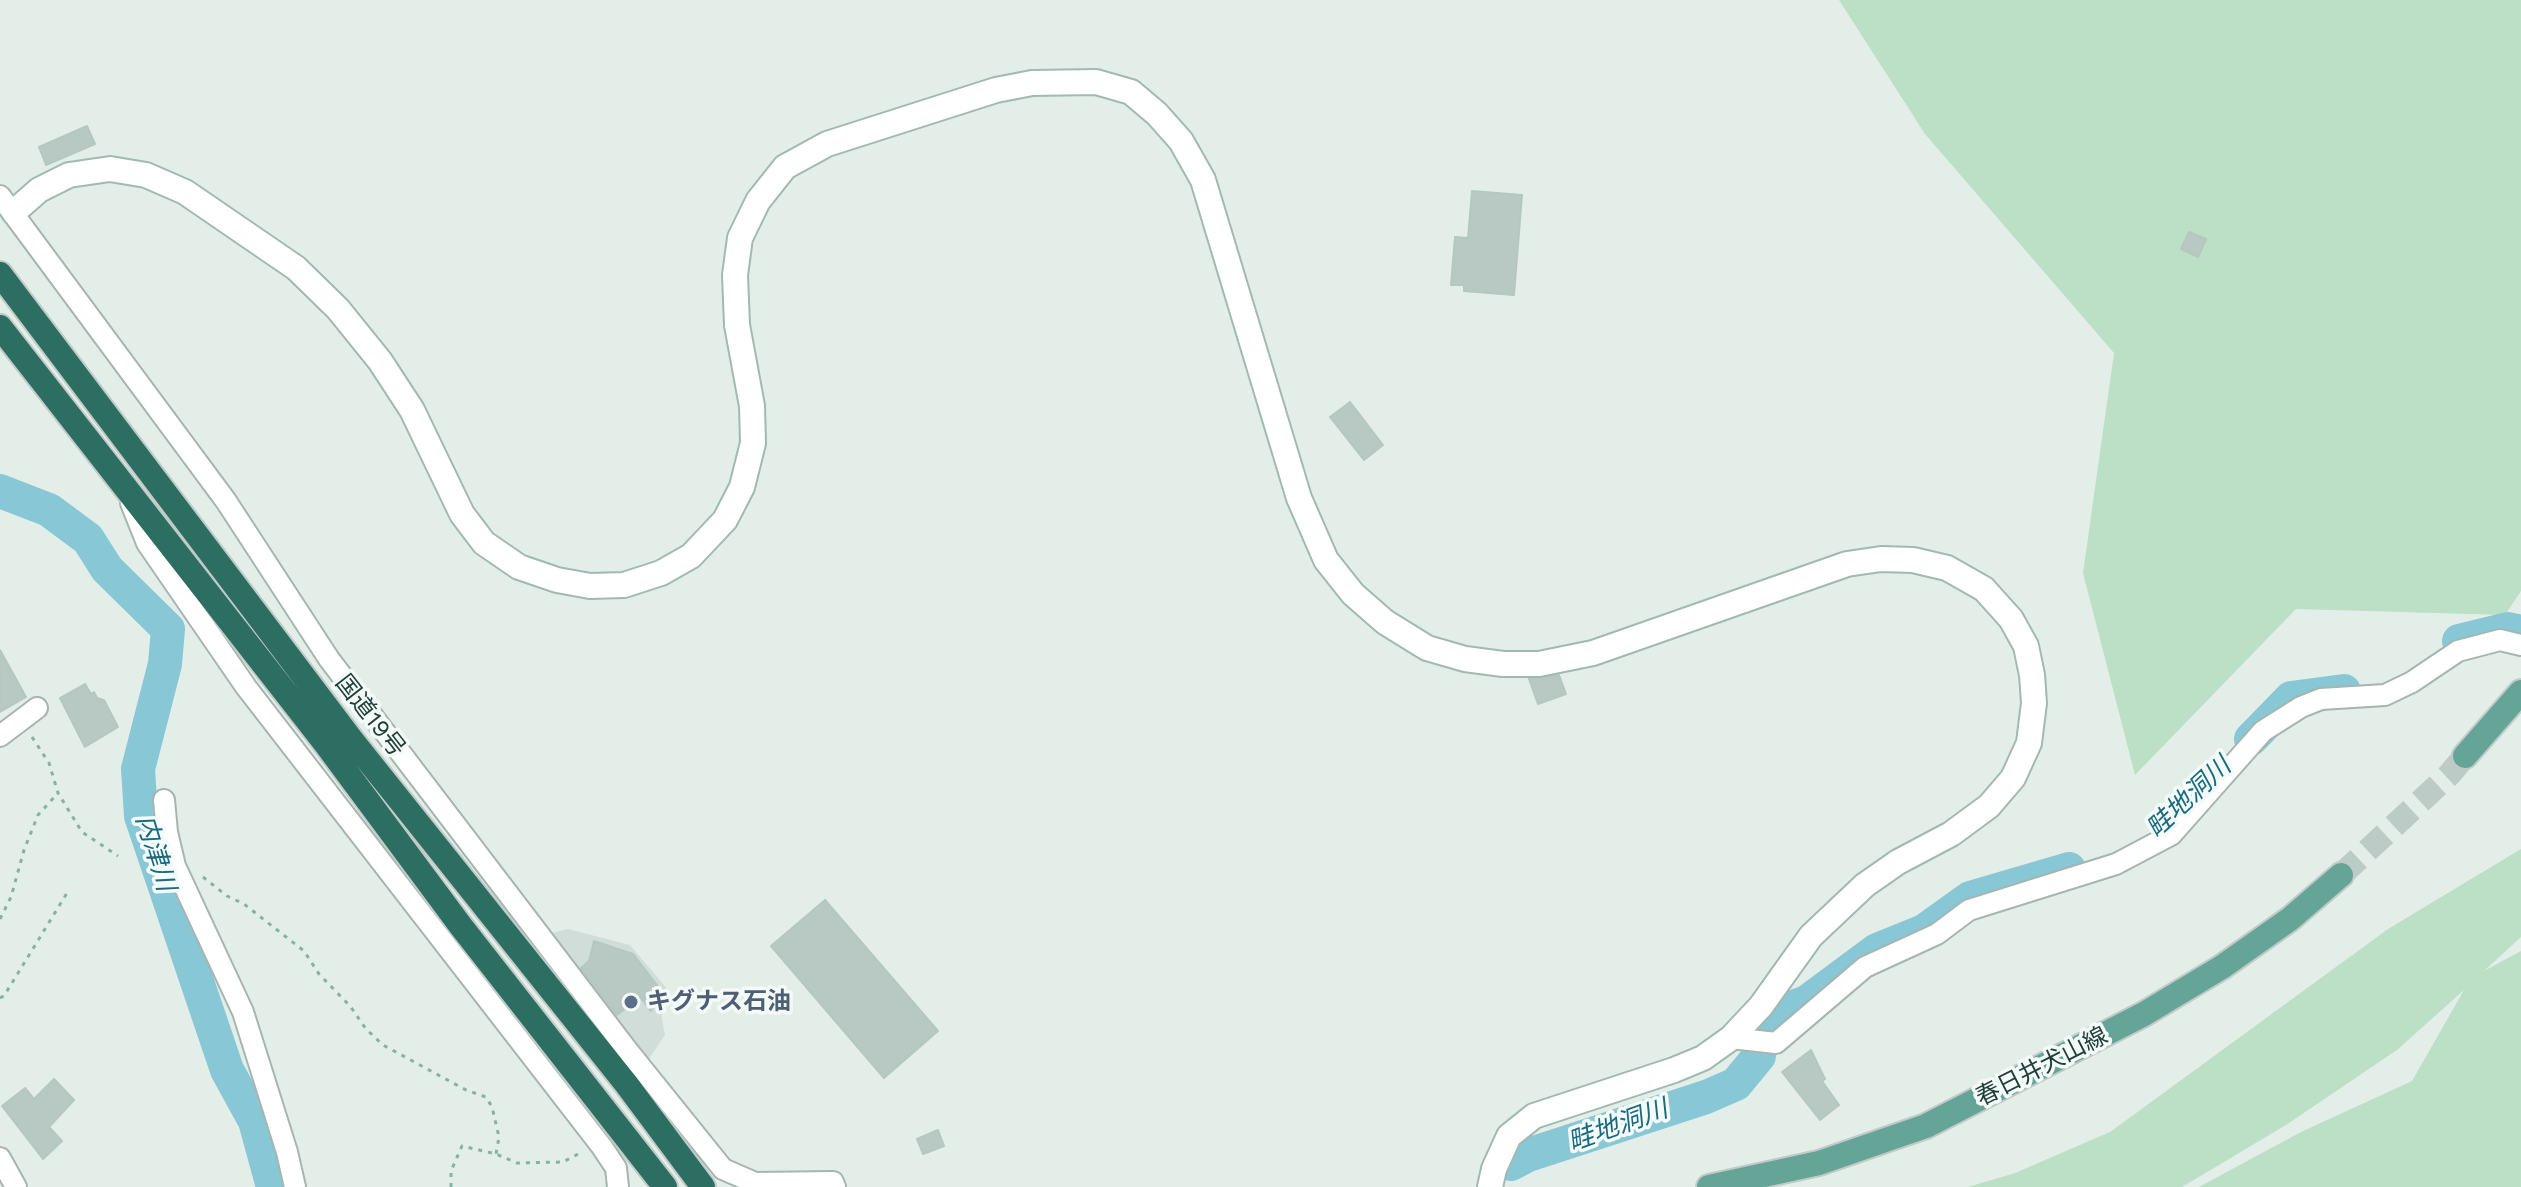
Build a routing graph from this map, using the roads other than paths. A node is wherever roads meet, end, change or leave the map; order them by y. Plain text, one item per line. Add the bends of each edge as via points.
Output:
1 (7, 204) edge
2 (0, 274) edge
3 (0, 327) edge
4 (122, 481) junction
5 (2521, 645) edge
6 (2521, 692) edge
7 (29, 714) road end
8 (0, 736) edge
9 (2465, 756) tunnel mouth
10 (164, 800) dead end
11 (2341, 875) tunnel mouth
12 (1731, 1038) junction
13 (0, 1158) edge
14 (16, 1187) edge
15 (295, 1187) edge
16 (618, 1187) edge
17 (665, 1187) edge
18 (703, 1187) edge
19 (835, 1187) edge
20 (1490, 1187) edge
21 (1709, 1187) edge

1 - 12 street via 69,175 110,169 146,175 185,192 296,268 338,309 412,410 462,514 484,543 519,567 557,580 624,585 691,556 725,520 742,487 753,431 735,275 740,238 758,201 785,167 827,144 996,90 1060,81 1096,82 1131,92 1181,141 1203,180 1299,498 1326,560 1385,622 1427,648 1465,659 1539,664 1593,653 1847,564 1881,559 1947,568 1984,589 2011,619 2026,646 2034,703 2029,743 2013,778 1989,806 1951,834 1898,862 1855,894 1811,936
1 - 19 street via 226,501 329,659 723,1169 755,1183 833,1182
2 - 18 highway, 国道19号 via 351,739
3 - 4 highway
4 - 16 street via 147,543 246,687 602,1147 616,1168
4 - 17 highway
5 - 12 street via 2500,640 2458,651 2385,695 2321,699 2301,707 2263,731 2171,835 2116,864 1969,910 1937,934 1865,967 1776,1043
6 - 9 main road
7 - 8 street
10 - 15 street via 175,866 243,1012
11 - 21 main road, 春日井犬山線 via 2290,919 2209,975 1926,1126 1819,1163
12 - 20 street via 1674,1070 1534,1116 1509,1136
13 - 14 street

